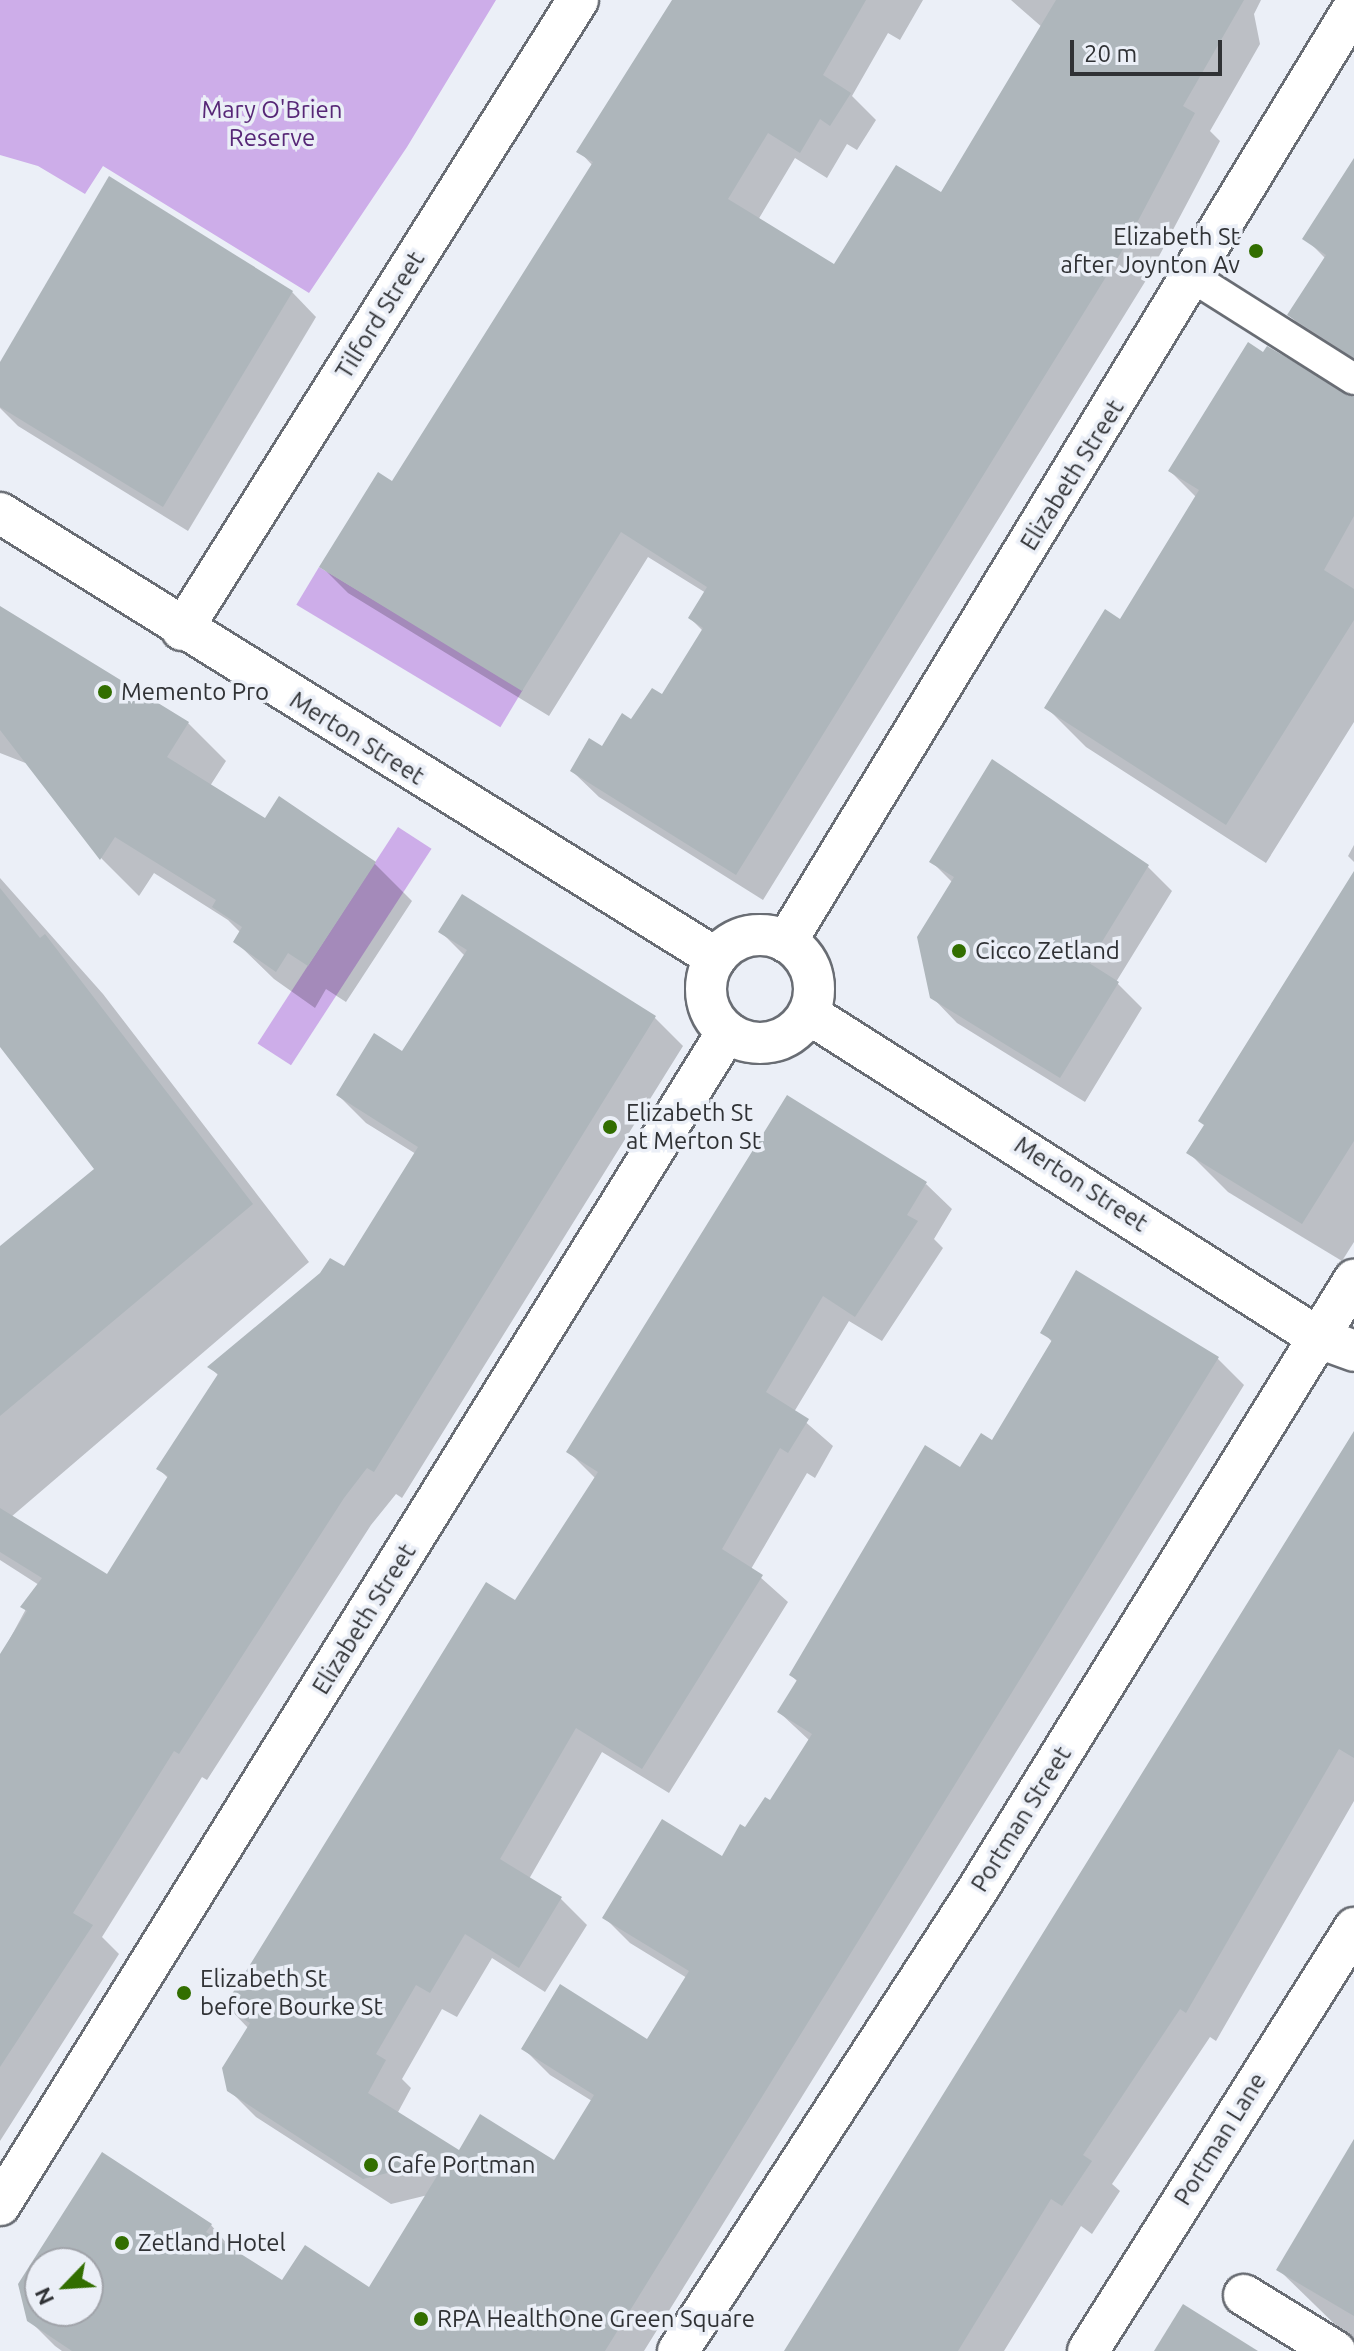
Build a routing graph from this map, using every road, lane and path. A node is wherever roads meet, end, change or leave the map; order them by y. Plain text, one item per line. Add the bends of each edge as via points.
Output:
1 (578, 0) edge
2 (1354, 7) edge
3 (1194, 278) junction
4 (1354, 379) edge
5 (0, 513) edge
6 (182, 630) junction
7 (786, 942) junction
8 (716, 958) junction
9 (809, 1014) junction
10 (727, 1032) junction
11 (1354, 1280) edge
12 (1337, 1344) edge
13 (1354, 1928) edge
14 (0, 2205) edge
15 (1244, 2295) dead end
16 (678, 2351) edge
17 (1088, 2351) edge
18 (1335, 2351) edge

1 - 6 street, Tilford Street
2 - 3 street, Elizabeth Street
3 - 4 street
3 - 7 street, Elizabeth Street
5 - 6 street, Merton Street
6 - 8 street, Merton Street
7 - 8 street via 772,936 740,939
7 - 9 street via 809,966 814,990
8 - 10 street via 709,973 708,1006
9 - 10 street via 787,1037 772,1043 756,1044
9 - 12 street, Merton Street
10 - 14 street, Elizabeth Street
11 - 12 street, Portman Street
12 - 16 street, Portman Street
13 - 17 street, Portman Lane
15 - 18 street

